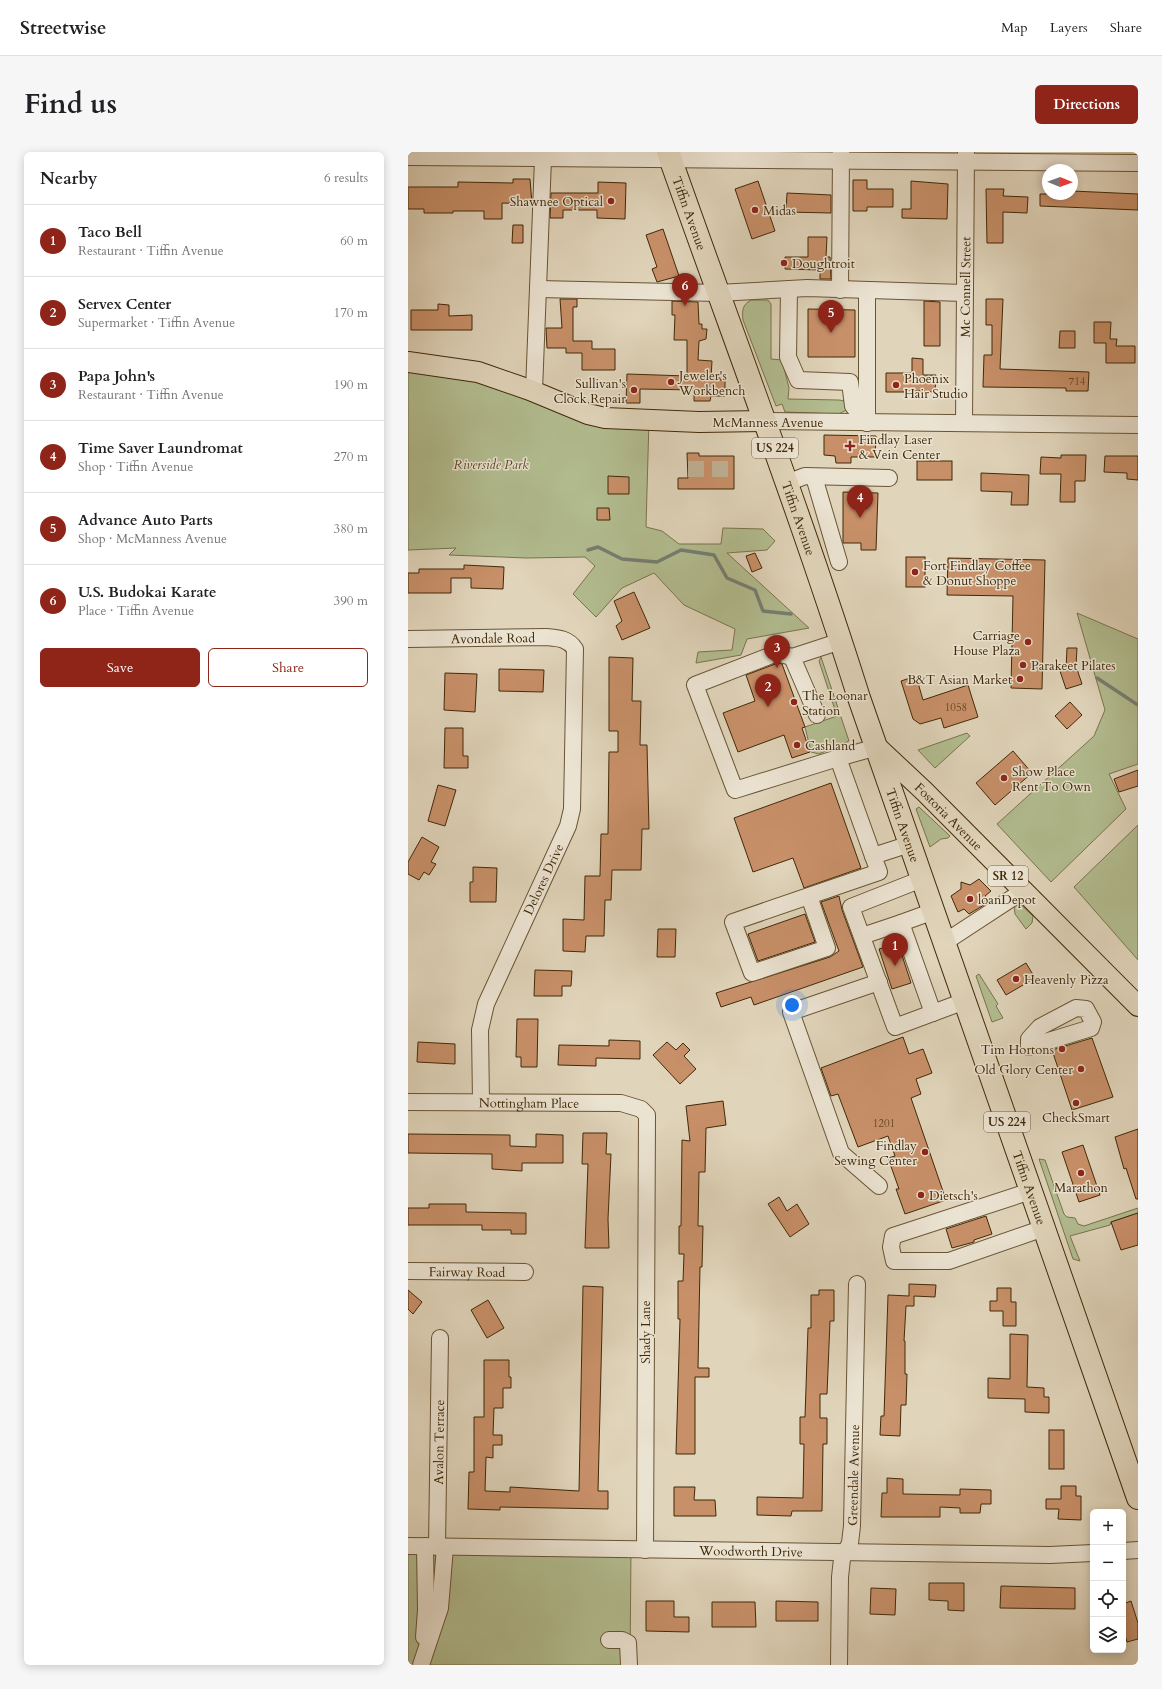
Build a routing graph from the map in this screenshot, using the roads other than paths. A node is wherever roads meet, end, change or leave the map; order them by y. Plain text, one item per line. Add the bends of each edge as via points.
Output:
1 (670, 156) edge
2 (408, 157) edge
3 (841, 157) edge
4 (966, 157) edge
5 (1094, 158) edge
6 (543, 159) junction
7 (1138, 163) edge
8 (538, 289) junction
9 (789, 289) junction
10 (840, 290) junction
11 (867, 290) junction
12 (718, 293) junction
13 (964, 294) junction
14 (408, 362) edge
15 (534, 391) junction
16 (766, 421) junction
17 (867, 423) junction
18 (964, 423) junction
19 (1138, 425) edge
20 (814, 477) junction
21 (889, 478) dead end
22 (787, 483) junction
23 (839, 562) dead end
24 (408, 639) edge
25 (841, 641) junction
26 (575, 648) joint
27 (792, 657) junction
28 (817, 715) dead end
29 (877, 747) junction
30 (838, 758) junction
31 (910, 844) junction
32 (873, 856) junction
33 (922, 879) junction
34 (1023, 891) junction
35 (809, 896) junction
36 (934, 911) junction
37 (901, 923) junction
38 (862, 936) junction
39 (945, 942) junction
40 (878, 982) junction
41 (965, 1001) junction
42 (1138, 1006) edge
43 (933, 1013) junction
44 (408, 1102) edge
45 (481, 1102) junction
46 (647, 1115) joint
47 (879, 1186) dead end
48 (1031, 1191) junction
49 (1044, 1228) junction
50 (408, 1271) edge
51 (525, 1272) dead end
52 (856, 1284) dead end
53 (440, 1338) dead end
54 (1138, 1498) edge
55 (408, 1546) edge
56 (435, 1547) junction
57 (645, 1550) junction
58 (1138, 1550) edge
59 (1126, 1551) edge
60 (846, 1552) junction
61 (1090, 1552) edge
62 (609, 1640) dead end
63 (421, 1665) edge
64 (628, 1665) edge
65 (839, 1665) edge

1 - 3 street
1 - 6 street
1 - 12 highway, Tiffin Avenue / US 224
2 - 6 street
3 - 4 street
3 - 10 street
4 - 5 street
4 - 13 street, Mc Connell Street
5 - 7 street
6 - 8 street
8 - 12 street
8 - 15 street
9 - 10 street
9 - 12 street
9 - 17 street via 788,357 798,380 850,382 852,406
10 - 11 street
11 - 13 street
11 - 17 street
12 - 16 highway, Tiffin Avenue / US 224
13 - 18 street, Mc Connell Street
14 - 15 main road, McManness Avenue via 478,372
15 - 16 main road, McManness Avenue via 588,414 605,418 699,422
16 - 17 street, McManness Avenue
16 - 22 highway, Tiffin Avenue / US 224
17 - 18 street, McManness Avenue
18 - 19 street, McManness Avenue
20 - 21 street
20 - 22 street via 805,476
20 - 23 street
22 - 25 highway, Tiffin Avenue / US 224
24 - 26 street, Avondale Road via 546,637 566,640
25 - 27 street
25 - 29 highway, Tiffin Avenue / US 224
26 - 45 street, Delores Drive via 572,809 568,826 486,1004 480,1030
27 - 28 street
27 - 30 street via 777,653 695,684 735,790
29 - 30 street
29 - 31 highway, Tiffin Avenue / US 224
29 - 34 main road, Fostoria Avenue / SR 12
30 - 32 street
31 - 32 street
31 - 33 highway, Tiffin Avenue / US 224
32 - 35 street via 879,872
33 - 36 highway, Tiffin Avenue / US 224
33 - 38 street via 851,907
34 - 39 street
34 - 42 main road, Fostoria Avenue / SR 12
35 - 35 street via 733,922 752,973 827,948
36 - 37 street
36 - 39 highway, Tiffin Avenue / US 224
37 - 38 street
37 - 43 street
38 - 40 street
39 - 41 highway, Tiffin Avenue / US 224
40 - 43 street via 895,1027
40 - 47 street via 792,1012 841,1153
41 - 43 street
41 - 48 highway, Tiffin Avenue / US 224
44 - 45 street, Nottingham Place
45 - 46 street, Nottingham Place via 621,1104 641,1108
46 - 57 street, Shady Lane
48 - 49 highway, Tiffin Avenue / US 224
48 - 49 street via 893,1236 891,1247 894,1261 949,1261
49 - 54 highway, Tiffin Avenue / US 224
50 - 51 street, Fairway Road
52 - 60 street, Greendale Avenue via 852,1526
53 - 56 street, Avalon Terrace
55 - 56 street, Woodworth Drive
56 - 57 street, Woodworth Drive
56 - 63 street, Avalon Terrace
57 - 60 street, Woodworth Drive
58 - 59 street
60 - 61 street, Woodworth Drive via 1050,1555
60 - 65 street, Greendale Avenue via 842,1559 840,1577
62 - 64 street via 622,1640 628,1643

